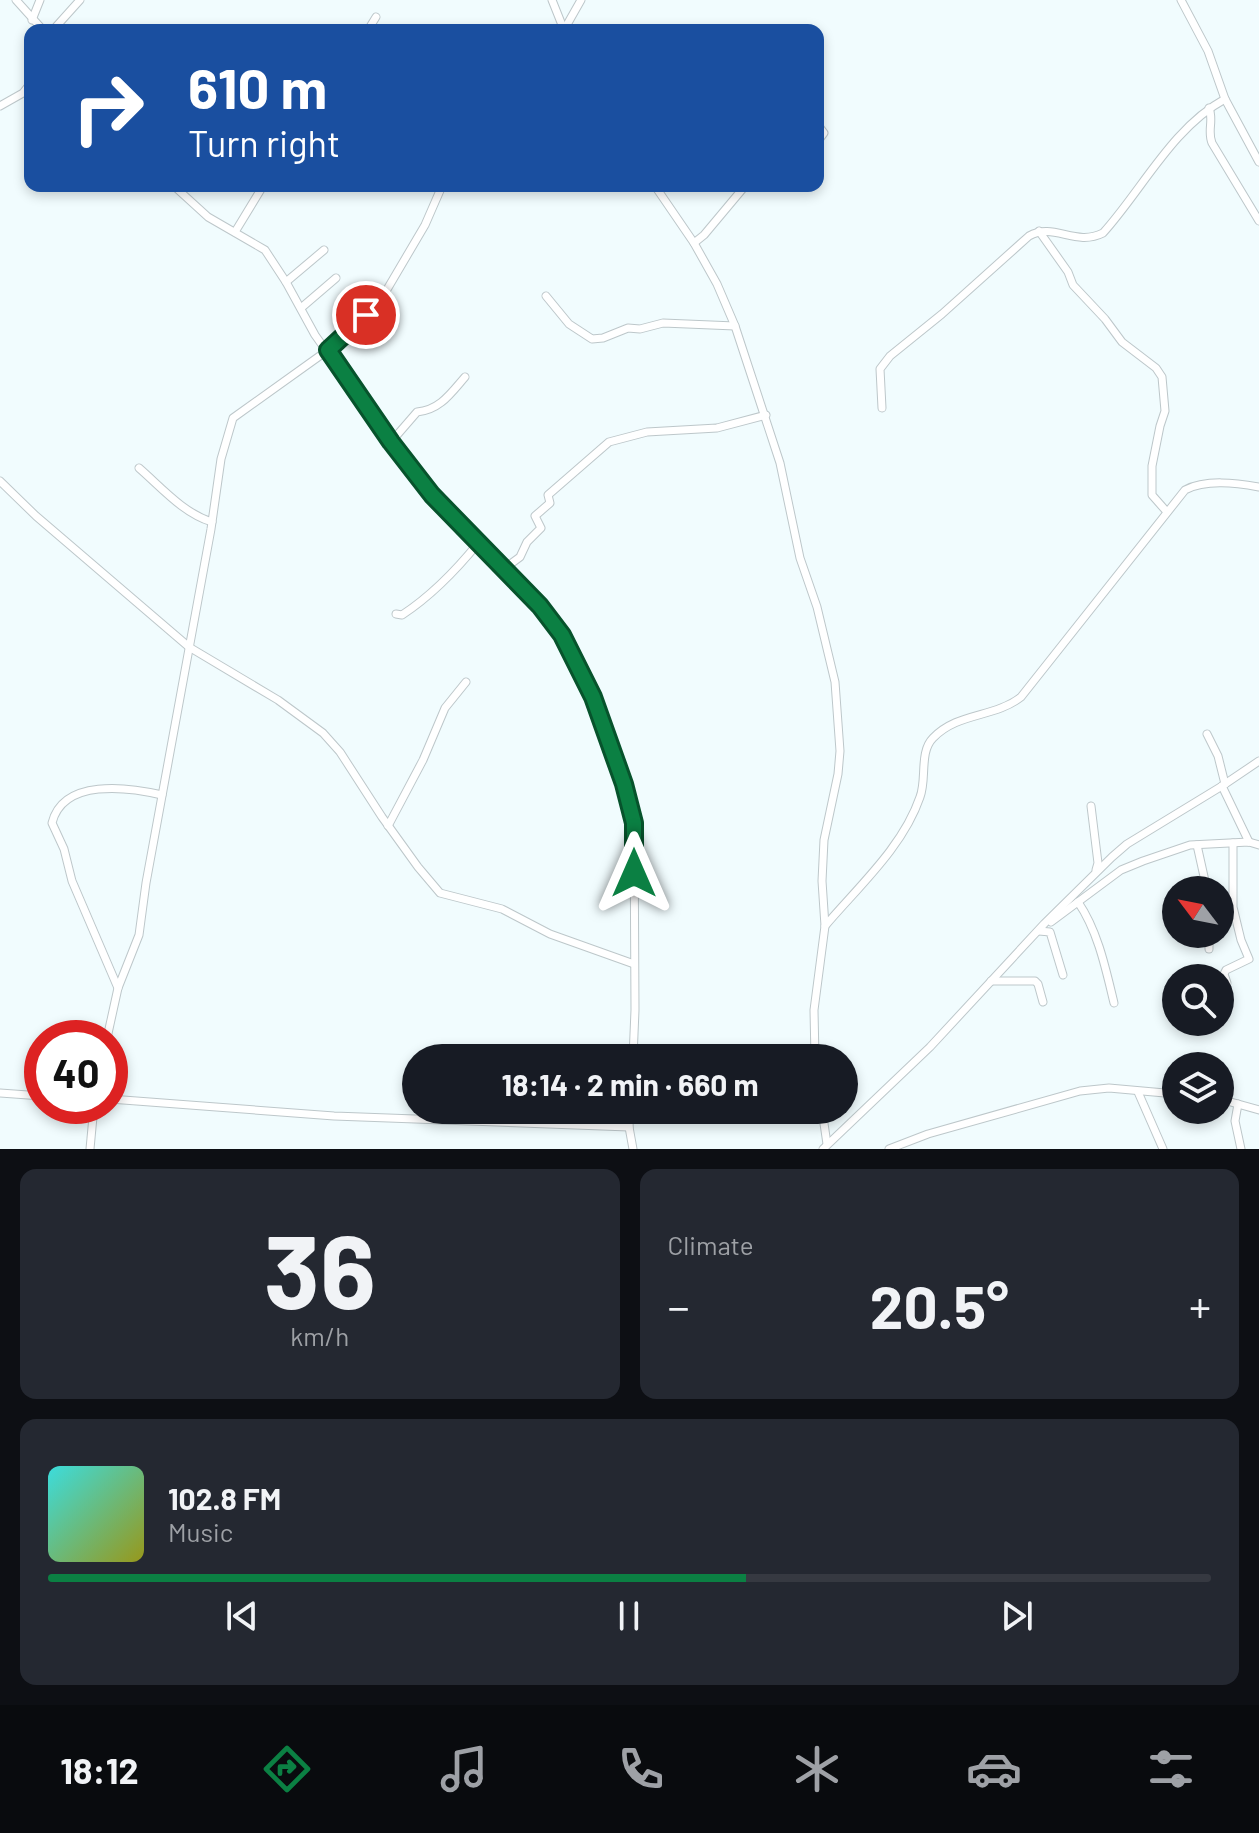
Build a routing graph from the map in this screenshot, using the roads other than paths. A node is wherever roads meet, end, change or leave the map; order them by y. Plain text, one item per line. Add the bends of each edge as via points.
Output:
1 (16, 0) edge
2 (40, 0) edge
3 (80, 0) edge
4 (552, 0) edge
5 (581, 0) edge
6 (1181, 0) edge
7 (376, 17) dead end
8 (32, 20) junction
9 (36, 24) edge
10 (58, 24) edge
11 (372, 24) edge
12 (562, 24) edge
13 (567, 24) edge
14 (24, 92) edge
15 (1225, 99) junction
16 (0, 106) edge
17 (1209, 108) junction
18 (1259, 162) edge
19 (181, 192) edge
20 (259, 192) edge
21 (439, 192) edge
22 (659, 192) edge
23 (740, 192) edge
24 (1259, 221) edge
25 (1039, 231) junction
26 (235, 232) junction
27 (694, 243) junction
28 (324, 250) dead end
29 (336, 278) dead end
30 (286, 282) junction
31 (546, 296) dead end
32 (301, 308) junction
33 (735, 326) junction
34 (328, 350) junction
35 (465, 377) dead end
36 (882, 408) dead end
37 (766, 415) junction
38 (391, 442) junction
39 (139, 468) dead end
40 (0, 481) edge
41 (1259, 487) edge
42 (1167, 512) junction
43 (212, 522) junction
44 (479, 542) junction
45 (505, 568) junction
46 (396, 614) dead end
47 (189, 647) junction
48 (466, 682) dead end
49 (1207, 734) dead end
50 (1259, 761) edge
51 (1224, 785) junction
52 (162, 795) junction
53 (1091, 806) dead end
54 (388, 826) junction
55 (1249, 842) junction
56 (1233, 843) junction
57 (1197, 845) junction
58 (1259, 845) edge
59 (1096, 872) junction
60 (1204, 876) edge
61 (1078, 902) junction
62 (825, 926) junction
63 (1042, 928) junction
64 (634, 964) junction
65 (1234, 966) edge
66 (1063, 975) dead end
67 (991, 981) junction
68 (118, 988) junction
69 (1043, 1002) dead end
70 (1114, 1003) dead end
71 (111, 1020) edge
72 (633, 1044) edge
73 (815, 1044) edge
74 (1138, 1092) junction
75 (0, 1093) edge
76 (1162, 1093) edge
77 (24, 1095) edge
78 (128, 1100) edge
79 (1234, 1103) edge
80 (1238, 1104) junction
81 (1259, 1110) edge
82 (92, 1124) edge
83 (629, 1124) edge
84 (823, 1124) edge
85 (629, 1127) junction
86 (825, 1146) edge
87 (90, 1149) edge
88 (633, 1149) edge
89 (889, 1149) edge
90 (1163, 1149) edge
91 (1241, 1149) edge

1 - 8 street
2 - 8 street
3 - 10 street
4 - 12 street
5 - 13 street
6 - 15 street
7 - 11 street
8 - 9 street
14 - 16 street
15 - 17 street
15 - 18 street
17 - 24 street via 1212,143
17 - 25 street via 1103,233 1087,239
19 - 26 street
20 - 26 street
21 - 34 street via 395,279
22 - 27 street
23 - 27 street
25 - 36 street via 883,363
25 - 42 street via 1073,285 1122,342 1162,377 1165,411 1152,466 1152,495
26 - 30 street via 265,250
27 - 33 street
28 - 30 street
29 - 32 street
30 - 32 street
31 - 33 street via 569,324 592,339 663,323
32 - 34 street
33 - 37 street
34 - 38 street
34 - 43 street via 233,418
35 - 38 street via 439,405 417,412
37 - 45 street via 717,428 647,432 609,442 548,495 550,503 535,516 541,528
37 - 62 street via 835,682 840,751 824,840
38 - 44 street via 432,495
39 - 43 street via 186,511
40 - 47 street
41 - 42 street via 1191,487
42 - 62 street via 1021,697 1004,709 955,721 930,741 924,785 905,831
43 - 47 street
44 - 45 street
44 - 46 street via 417,604
45 - 64 street via 562,635 593,697 624,784 634,823
47 - 52 street
47 - 54 street via 323,733
48 - 54 street via 445,708
49 - 51 street
50 - 51 street
51 - 55 street
51 - 59 street via 1127,844
52 - 68 street via 139,935
52 - 68 street via 107,787 72,797 60,806 52,823
53 - 59 street
54 - 64 street via 440,893 502,909 550,934
55 - 56 street
55 - 58 street
56 - 57 street
56 - 65 street via 1233,907 1249,959
57 - 60 street
57 - 61 street via 1121,870
59 - 63 street
61 - 63 street
61 - 70 street
62 - 73 street
63 - 66 street via 1050,932
63 - 67 street
64 - 72 street
67 - 69 street via 1035,981
67 - 86 street
68 - 71 street
74 - 76 street
74 - 89 street via 1080,1091
74 - 90 street
75 - 77 street
78 - 85 street via 334,1116
79 - 80 street
80 - 81 street
80 - 91 street via 1235,1121
82 - 87 street
83 - 85 street
84 - 86 street
85 - 88 street

